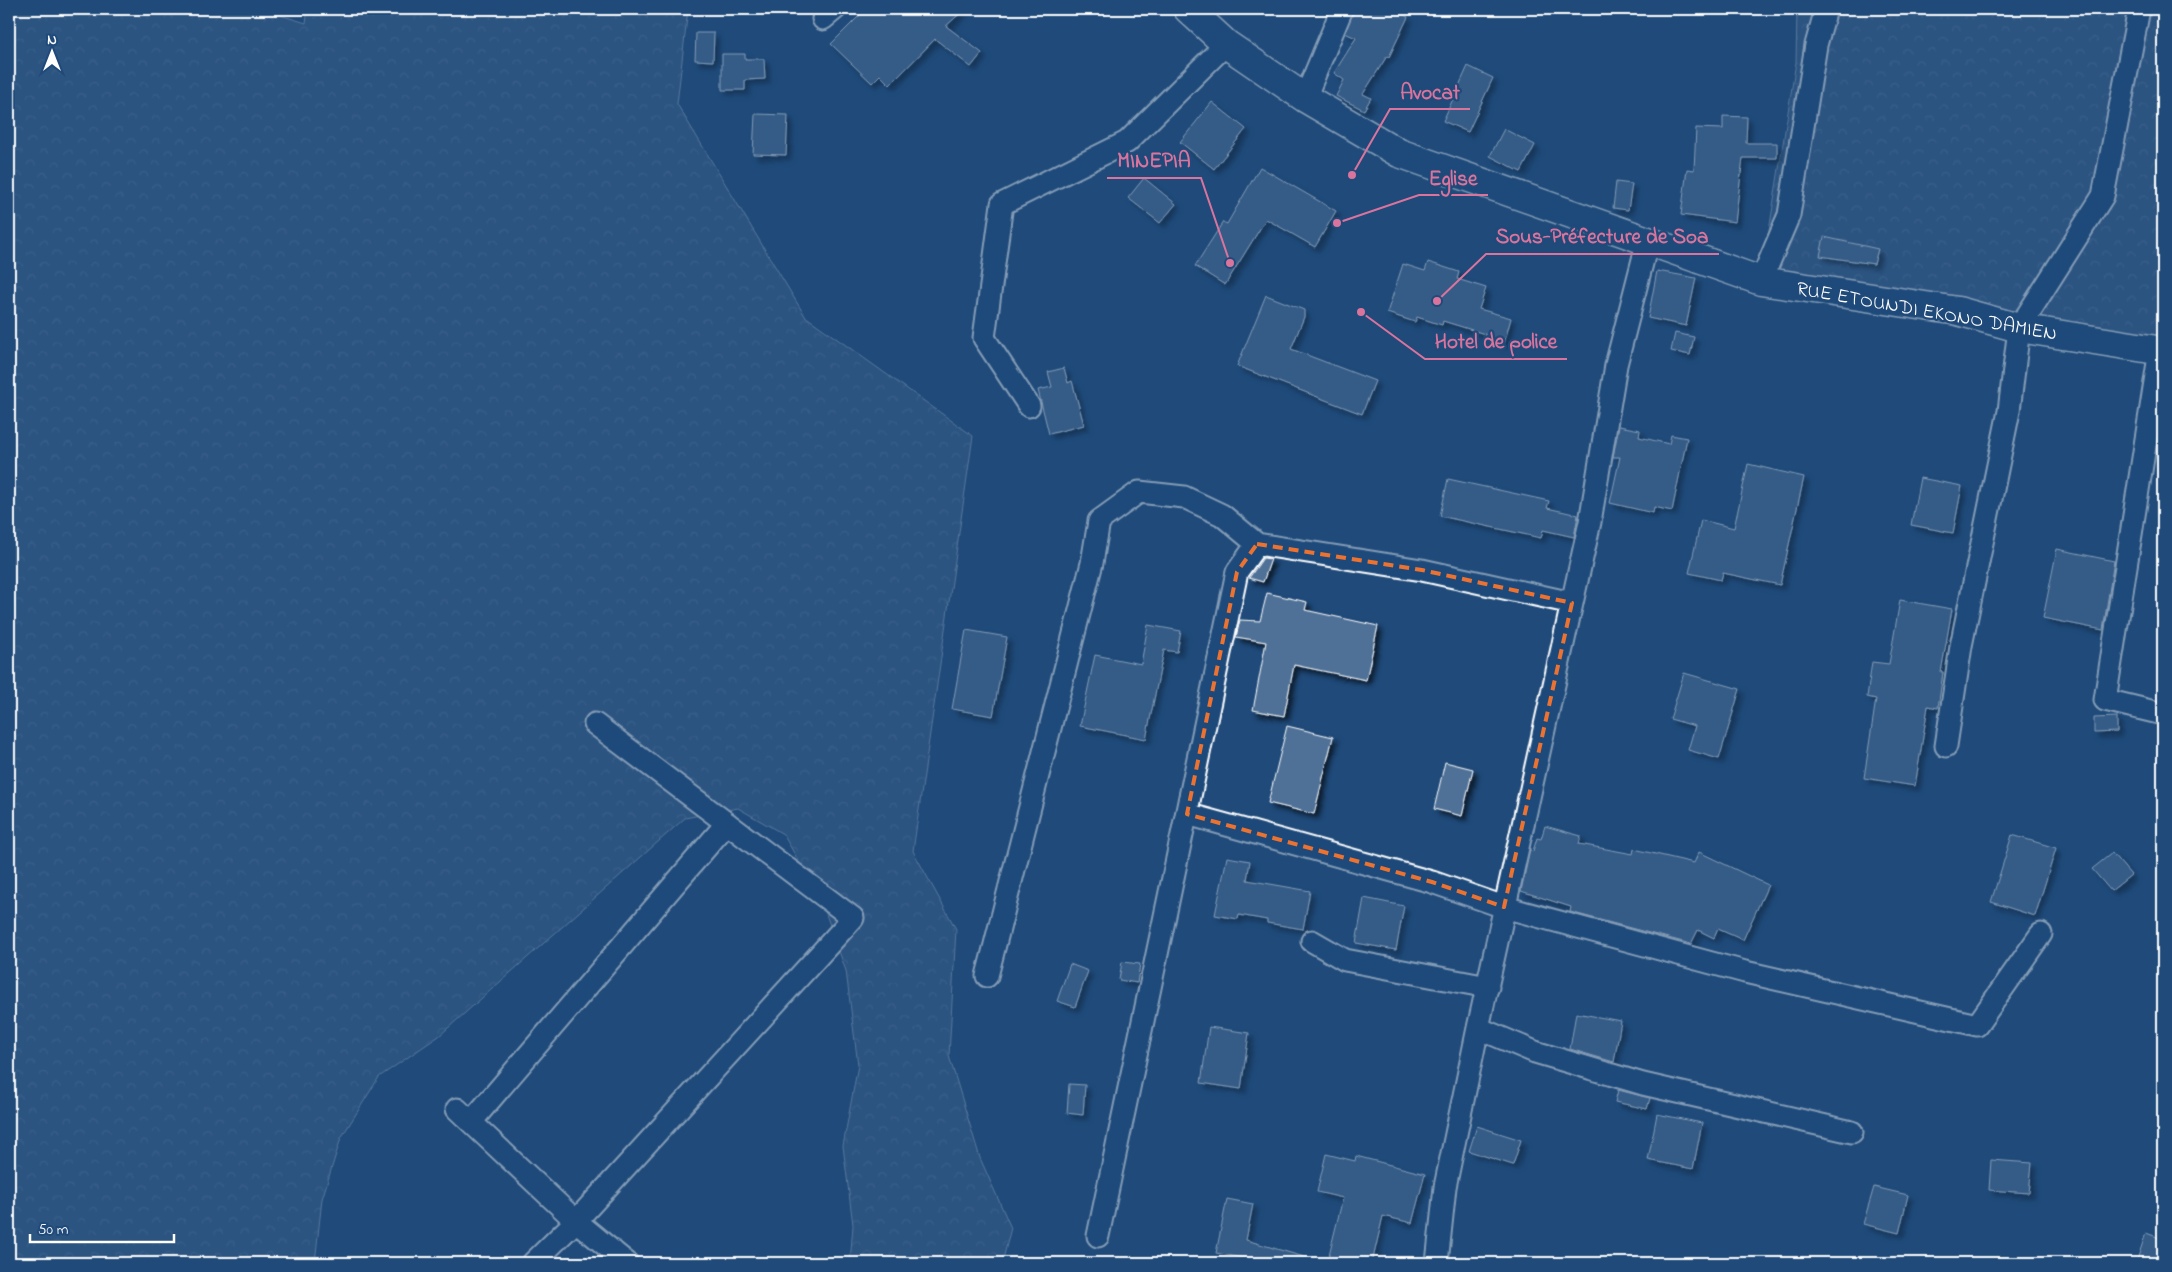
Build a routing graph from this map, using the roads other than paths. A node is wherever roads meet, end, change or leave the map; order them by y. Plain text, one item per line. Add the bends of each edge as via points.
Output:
1 (1188, 9) edge
2 (1342, 9) edge
3 (1826, 9) edge
4 (2140, 9) edge
5 (1226, 44) junction
6 (1305, 98) junction
7 (1648, 240) junction
8 (1760, 281) junction
9 (2019, 328) junction
10 (2161, 350) edge
11 (1029, 406) dead end
12 (1257, 544) junction
13 (1572, 603) junction
14 (2163, 714) edge
15 (595, 724) dead end
16 (1946, 746) dead end
17 (1187, 814) junction
18 (727, 823) junction
19 (1504, 907) junction
20 (2041, 934) dead end
21 (1312, 941) dead end
22 (987, 976) dead end
23 (1488, 987) junction
24 (1478, 1028) junction
25 (1852, 1132) dead end
26 (576, 1221) junction
27 (1098, 1236) dead end
28 (533, 1263) edge
29 (627, 1263) edge
30 (1437, 1263) edge

1 - 5 street, RUE ETOUNDI EKONO DAMIEN
2 - 6 street
3 - 8 street via 1816,45 1789,215
4 - 9 street via 2103,196
5 - 6 street, RUE ETOUNDI EKONO DAMIEN
5 - 11 street via 1127,142 1002,204 984,338
6 - 7 street, RUE ETOUNDI EKONO DAMIEN via 1399,154
7 - 8 street, RUE ETOUNDI EKONO DAMIEN
7 - 13 street via 1616,365 1590,522
8 - 9 street, RUE ETOUNDI EKONO DAMIEN via 1958,312
9 - 10 street, RUE ETOUNDI EKONO DAMIEN
9 - 16 street via 2009,411 1961,646
10 - 14 street via 2105,700
12 - 13 street via 1422,570
12 - 17 street via 1237,572
12 - 22 street via 1222,515 1184,496 1138,492 1099,521 1092,563
13 - 19 street
15 - 18 street
17 - 19 street via 1432,882
17 - 27 street
18 - 26 street via 464,1116
18 - 26 street via 853,918
19 - 20 street via 1746,972 1977,1025
19 - 23 street
21 - 23 street via 1345,960
23 - 24 street
24 - 25 street via 1535,1052 1643,1084
24 - 30 street via 1445,1187
26 - 28 street
26 - 29 street

